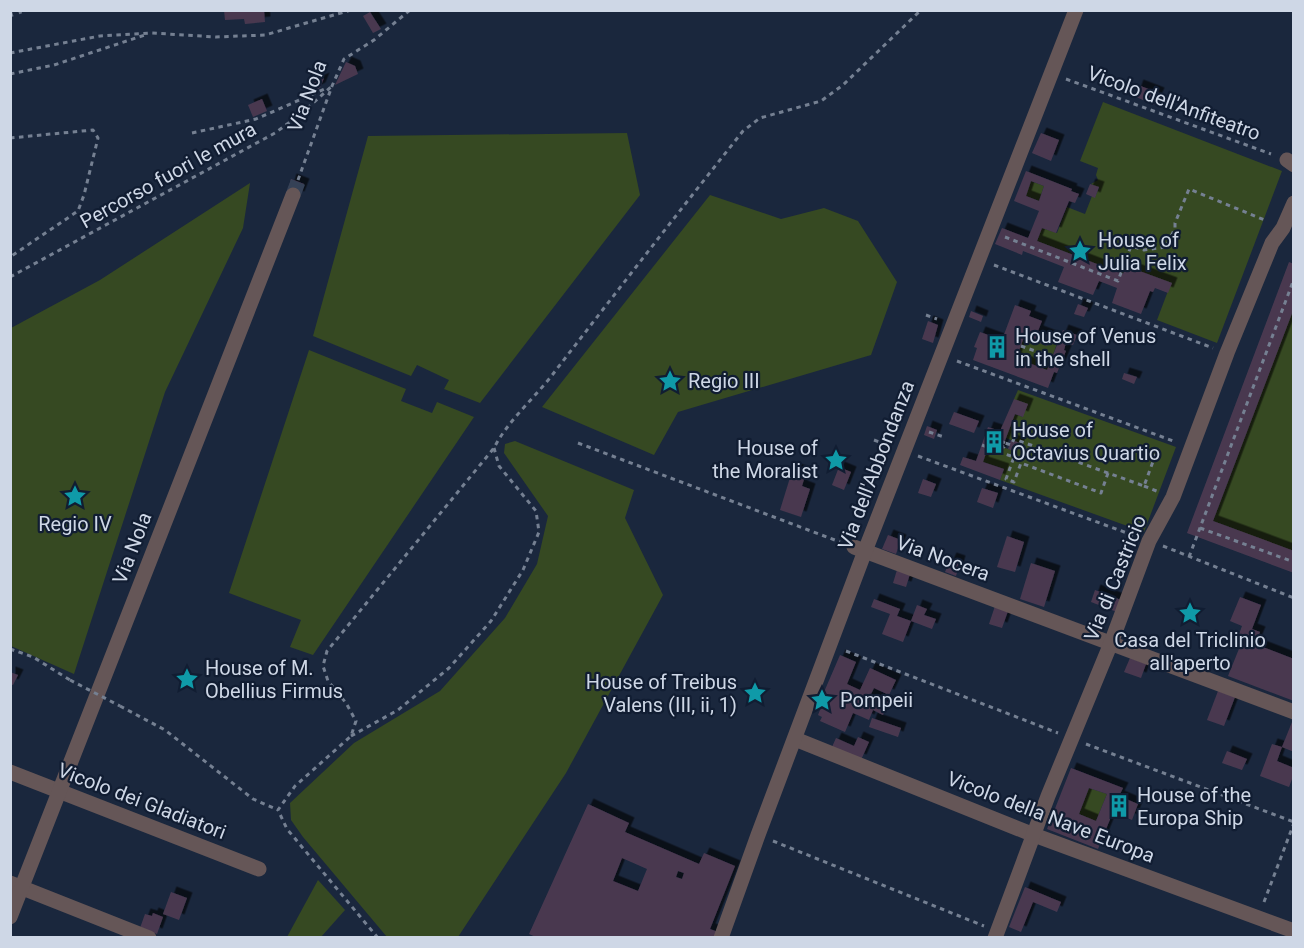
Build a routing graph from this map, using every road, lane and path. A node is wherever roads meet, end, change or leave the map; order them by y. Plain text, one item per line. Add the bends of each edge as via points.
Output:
1 (351, 10) edge
2 (410, 10) edge
3 (921, 10) edge
4 (1076, 10) edge
5 (152, 33) junction
6 (10, 53) edge
7 (1051, 73) junction
8 (10, 74) edge
9 (332, 86) junction
10 (192, 133) dead end
11 (10, 138) edge
12 (1290, 163) edge
13 (295, 188) joint
14 (1293, 203) edge
15 (1264, 220) dead end
16 (999, 235) dead end
17 (10, 257) edge
18 (991, 264) dead end
19 (10, 278) edge
20 (1293, 279) edge
21 (1021, 346) dead end
22 (1215, 349) dead end
23 (1052, 357) dead end
24 (952, 359) dead end
25 (1178, 442) dead end
26 (578, 443) dead end
27 (1005, 443) junction
28 (982, 445) dead end
29 (494, 448) junction
30 (1158, 448) dead end
31 (904, 451) junction
32 (1108, 473) junction
33 (1200, 528) junction
34 (1149, 541) junction
35 (860, 549) junction
36 (1189, 557) junction
37 (1293, 562) edge
38 (1293, 598) edge
39 (1112, 643) junction
40 (10, 649) edge
41 (1293, 712) edge
42 (351, 736) junction
43 (795, 739) junction
44 (10, 771) edge
45 (60, 792) junction
46 (278, 810) junction
47 (1293, 823) edge
48 (758, 835) junction
49 (1034, 835) junction
50 (259, 869) dead end
51 (16, 886) edge
52 (10, 917) edge
53 (1258, 918) junction
54 (1293, 931) edge
55 (996, 934) edge
56 (149, 938) edge
57 (378, 938) edge
58 (721, 938) edge

1 - 5 path via 265,35
2 - 9 path, Via Nola via 344,59
3 - 29 path via 843,85 821,100 760,118 742,131 539,393 501,433
4 - 7 street, Via dell'Abbondanza
5 - 6 path via 100,36
5 - 8 path via 54,65
7 - 12 path, Vicolo dell'Anfiteatro
7 - 31 street, Via dell'Abbondanza
9 - 10 path via 256,119
9 - 13 path, Via Nola
9 - 19 path, Percorso fuori le mura via 275,133
11 - 17 path, Percorso fuori le mura via 93,130 98,138 78,211
13 - 45 street, Via Nola
14 - 34 street, Via di Castricio via 1284,228 1272,243 1173,497
15 - 16 path via 1189,189 1166,247 1144,250 1131,246 1118,281
18 - 22 path
20 - 33 path
21 - 23 path
24 - 25 path
26 - 35 path
27 - 28 path via 1001,441 997,451
27 - 32 path via 1011,445 1014,439
27 - 32 path via 999,452 1014,457 1006,478 1014,482 1022,464 1101,493
29 - 42 path via 327,651 323,666 328,681 356,721
29 - 42 path via 499,466 536,511 539,532 523,570 491,621 449,668 398,710
30 - 32 path via 1144,486
31 - 34 path
31 - 35 street, Via dell'Abbondanza
33 - 36 path
33 - 37 path
34 - 36 path
34 - 39 street, Via di Castricio
35 - 39 street, Via Nocera
35 - 43 street, Via dell'Abbondanza
36 - 38 path
39 - 41 street, Via Nocera
39 - 49 street, Via di Castricio
40 - 46 path, bridge via 33,657 165,730 253,799
42 - 46 path via 295,786
43 - 48 street, Via dell'Abbondanza
43 - 49 street, Vicolo della Nave Europa
44 - 45 street, Vicolo dei Gladiatori
45 - 50 street, Vicolo dei Gladiatori
45 - 51 street, Via Nola
46 - 57 path via 287,829
47 - 53 path
48 - 55 path
48 - 58 street, Via dell'Abbondanza
49 - 53 street, Vicolo della Nave Europa
49 - 55 street, Via di Castricio
51 - 52 street, Via Nola
51 - 56 street
53 - 54 street, Vicolo della Nave Europa

